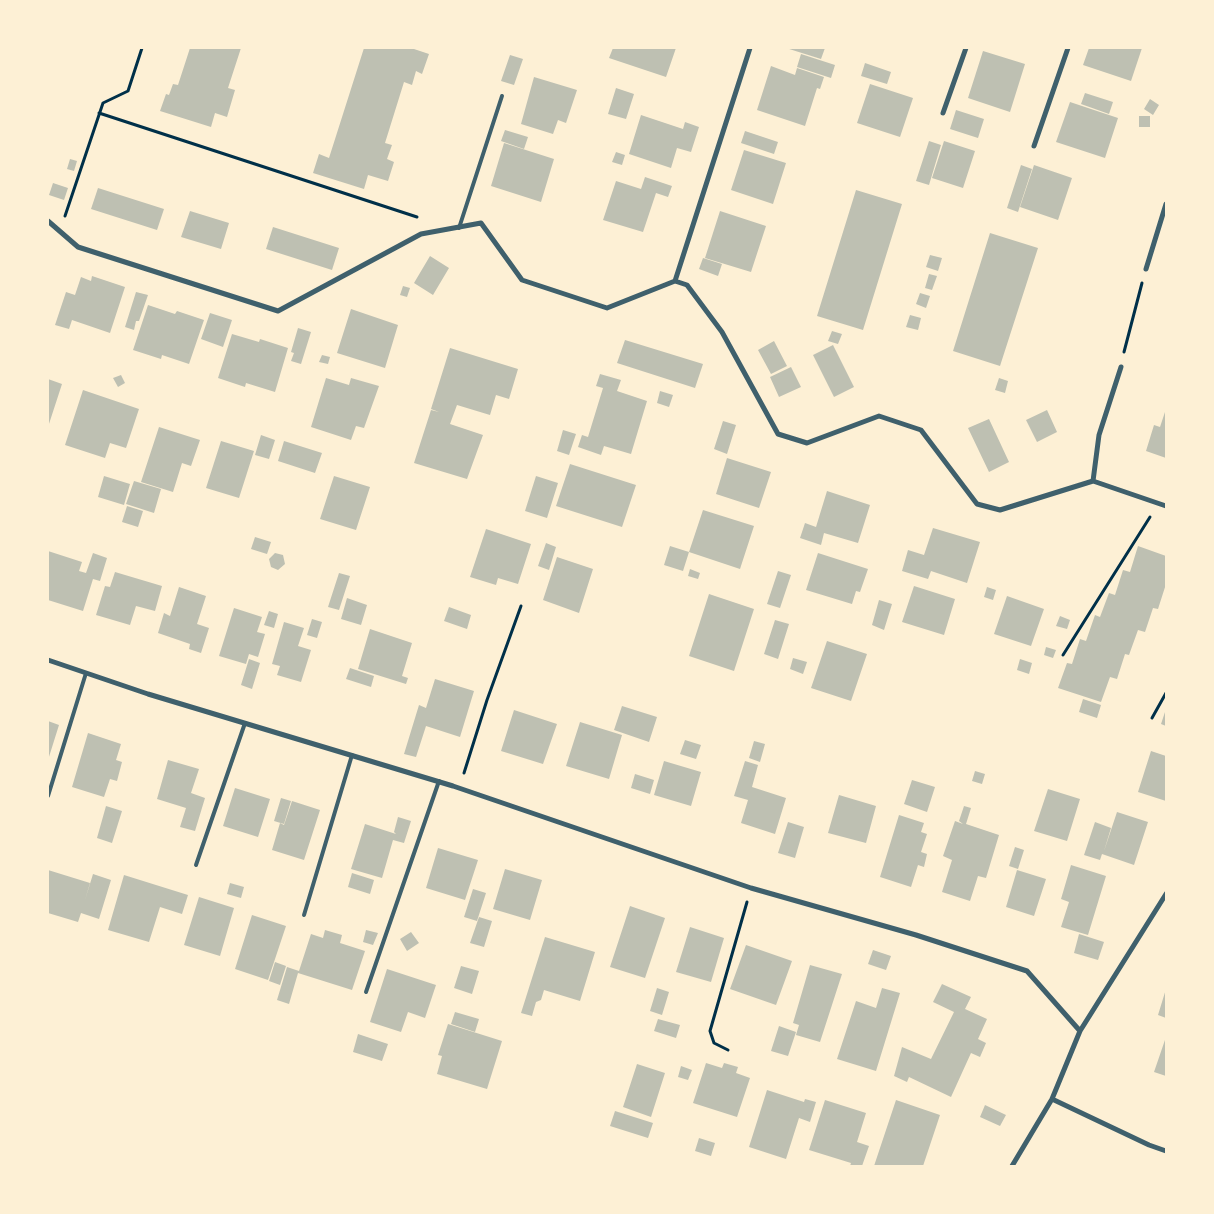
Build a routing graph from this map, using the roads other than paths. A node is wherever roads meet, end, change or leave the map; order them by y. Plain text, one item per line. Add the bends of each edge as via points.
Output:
1 (750, 48) edge
2 (966, 48) edge
3 (1068, 48) edge
4 (502, 96) dead end
5 (943, 113) dead end
6 (1034, 146) dead end
7 (1166, 204) edge
8 (48, 221) edge
9 (460, 228) junction
10 (1146, 268) road end
11 (675, 281) junction
12 (1121, 367) road end
13 (1093, 481) junction
14 (1166, 506) edge
15 (48, 660) edge
16 (86, 673) junction
17 (245, 723) junction
18 (352, 755) junction
19 (439, 781) junction
20 (48, 796) edge
21 (196, 865) dead end
22 (1166, 894) edge
23 (304, 915) dead end
24 (366, 992) dead end
25 (1080, 1031) junction
26 (1052, 1099) junction
27 (1166, 1151) edge
28 (1012, 1166) edge

1 - 11 street
2 - 5 street
3 - 6 street
4 - 9 lane
7 - 10 street
8 - 9 street via 78,247 278,311 421,234
9 - 11 street via 481,223 522,280 607,308
11 - 13 street via 687,285 722,332 778,434 806,443 879,416 921,430 977,504 1000,510
12 - 13 street via 1098,435
13 - 14 street
15 - 16 street
16 - 17 street
16 - 20 lane
17 - 18 street
17 - 21 lane
18 - 19 street
18 - 23 lane
19 - 24 lane
19 - 25 street via 751,888 916,935 1027,971
22 - 25 street
25 - 26 street
26 - 27 street
26 - 28 street

